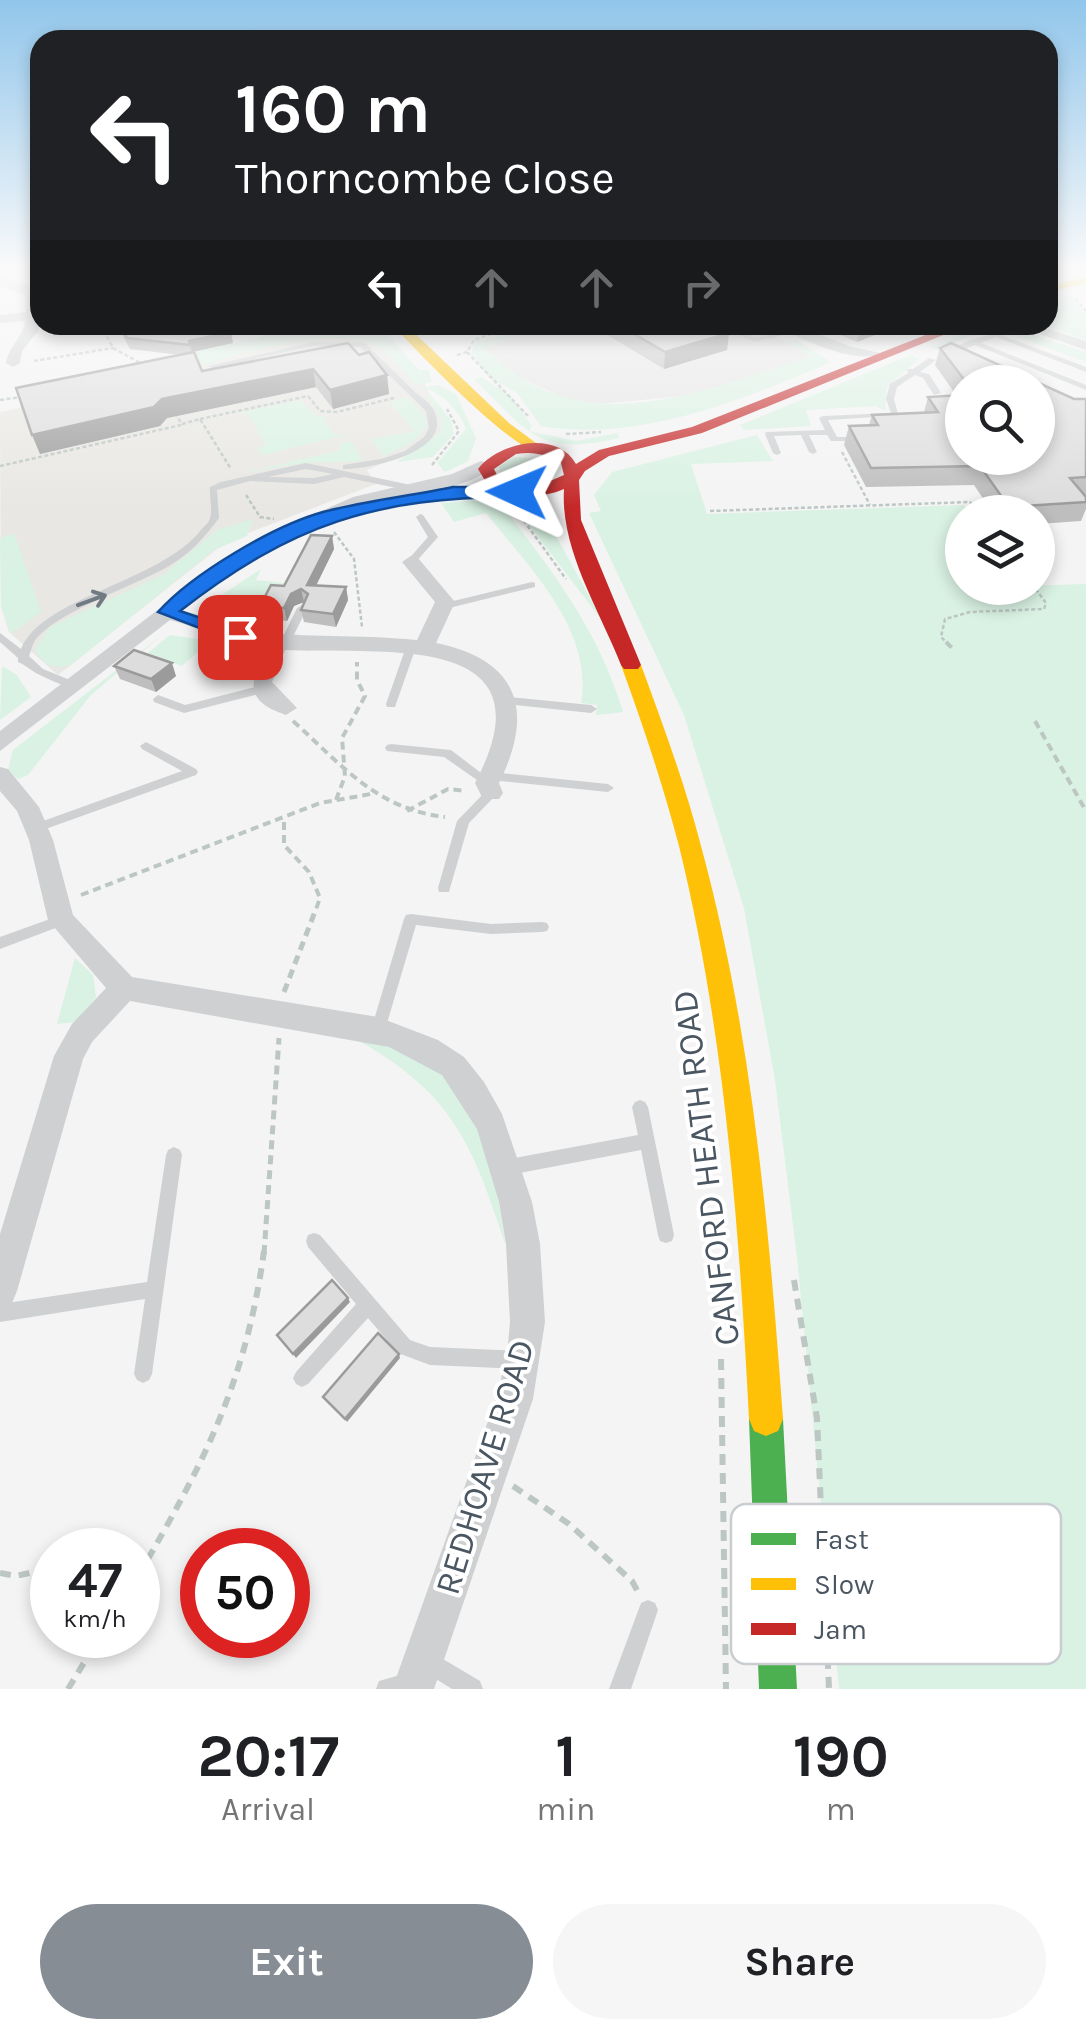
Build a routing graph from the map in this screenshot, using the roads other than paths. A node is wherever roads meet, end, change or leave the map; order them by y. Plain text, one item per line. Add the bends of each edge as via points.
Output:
1 (16, 349) edge
2 (292, 349) edge
3 (369, 349) edge
4 (424, 349) edge
5 (833, 349) edge
6 (916, 349) edge
7 (933, 349) edge
8 (951, 349) edge
9 (1002, 349) edge
10 (1032, 349) edge
11 (955, 350) joint
12 (970, 357) edge
13 (854, 360) junction
14 (13, 364) road end
15 (213, 366) edge
16 (1086, 370) edge
17 (910, 372) junction
18 (1086, 388) edge
19 (471, 393) junction
20 (938, 393) edge
21 (804, 432) junction
22 (832, 436) junction
23 (853, 439) edge
24 (544, 443) junction
25 (813, 452) dead end
26 (778, 453) dead end
27 (380, 462) junction
28 (488, 464) junction
29 (334, 469) junction
30 (353, 473) junction
31 (570, 475) junction
32 (374, 479) junction
33 (243, 480) junction
34 (412, 488) junction
35 (519, 495) junction
36 (420, 517) dead end
37 (329, 527) junction
38 (580, 541) junction
39 (411, 562) joint
40 (532, 584) dead end
41 (445, 606) junction
42 (302, 608) edge
43 (167, 612) junction
44 (0, 636) edge
45 (282, 643) junction
46 (418, 647) junction
47 (22, 660) junction
48 (76, 686) junction
49 (263, 689) junction
50 (158, 699) dead end
51 (509, 701) junction
52 (391, 704) dead end
53 (286, 708) road end
54 (591, 709) dead end
55 (0, 742) edge
56 (146, 746) dead end
57 (391, 748) dead end
58 (0, 775) edge
59 (490, 784) junction
60 (608, 788) dead end
61 (36, 828) junction
62 (444, 888) dead end
63 (60, 911) junction
64 (542, 927) dead end
65 (0, 944) edge
66 (124, 988) junction
67 (378, 1030) junction
68 (640, 1107) dead end
69 (647, 1141) junction
70 (174, 1155) dead end
71 (509, 1167) junction
72 (666, 1236) dead end
73 (314, 1241) dead end
74 (155, 1290) junction
75 (0, 1291) edge
76 (367, 1305) junction
77 (0, 1313) edge
78 (524, 1360) junction
79 (143, 1374) dead end
80 (302, 1378) dead end
81 (770, 1504) edge
82 (648, 1610) road end
83 (777, 1664) edge
84 (409, 1676) edge
85 (472, 1689) edge
86 (620, 1689) edge
87 (778, 1689) edge

1 - 14 street
2 - 15 lane
3 - 27 lane via 434,420 430,436
4 - 19 main road
5 - 13 street
6 - 13 main road
7 - 17 lane
8 - 11 lane
9 - 18 lane
10 - 16 lane
11 - 12 lane
13 - 24 main road via 691,426 594,449
13 - 31 main road via 697,430 607,442
17 - 20 lane via 926,376
17 - 22 lane via 891,391 896,418 823,418
19 - 24 main road via 516,437
19 - 28 main road via 487,432
21 - 22 lane
21 - 25 lane
21 - 26 lane via 770,434
22 - 23 lane
24 - 28 main road
24 - 31 main road
27 - 29 lane
27 - 32 lane
28 - 34 street
28 - 35 main road, CANFORD HEATH ROAD via 488,479
29 - 30 lane
29 - 33 lane via 306,466
30 - 32 lane
30 - 33 lane via 314,481
31 - 35 main road via 550,490
31 - 38 main road, CANFORD HEATH ROAD via 568,497
32 - 34 lane
47 -> 33 lane via 40,626 53,617 157,573 190,548 215,518 213,490
34 - 37 street via 359,501
35 - 37 street via 412,498
35 - 38 main road, CANFORD HEATH ROAD
36 - 39 lane via 433,537
37 - 43 street via 277,538
38 - 81 main road, CANFORD HEATH ROAD via 654,718 686,828 740,1098 764,1350
39 - 41 street
40 - 41 lane
41 - 46 street
42 - 45 lane
43 - 45 street via 214,631
43 - 48 street
44 - 47 lane
45 - 46 street
45 - 49 street via 262,676
46 - 51 street via 480,665
46 - 52 lane
47 - 48 lane
48 - 55 street
49 - 50 lane via 184,709
49 - 53 street
51 - 54 lane
51 - 59 street via 501,762
56 - 61 lane via 192,772
57 - 59 lane via 447,753
58 - 61 street
59 - 60 lane
59 - 62 lane via 463,821
61 - 63 street
63 - 65 lane
63 - 66 street
64 - 67 lane via 491,930 411,919
66 - 67 street, REDHOAVE ROAD
66 - 75 street via 68,1056
67 - 71 street, REDHOAVE ROAD via 450,1064 473,1089
68 - 69 lane
69 - 71 lane
69 - 72 lane
70 - 74 lane
71 - 78 street, REDHOAVE ROAD via 530,1322
73 - 76 lane
74 - 77 lane
74 - 79 lane
76 - 78 lane via 404,1346 430,1356
76 - 80 lane
78 - 84 street, REDHOAVE ROAD
82 - 86 lane
83 - 87 main road, CANFORD HEATH ROAD
84 - 85 lane

